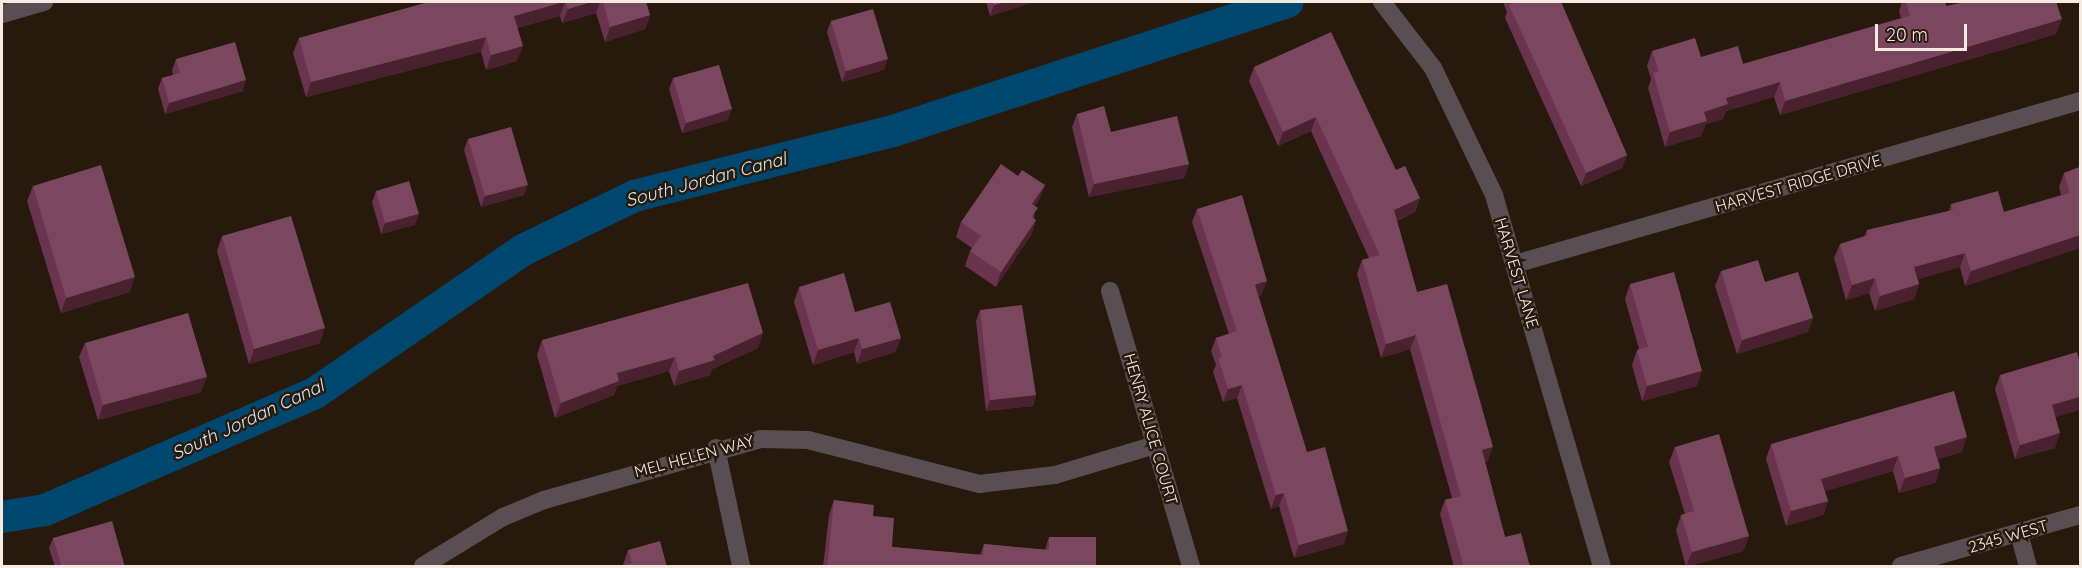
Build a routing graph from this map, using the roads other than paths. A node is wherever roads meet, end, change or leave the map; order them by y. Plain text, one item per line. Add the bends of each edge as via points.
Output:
1 (44, 2) edge
2 (1382, 2) edge
3 (2, 14) edge
4 (2080, 101) edge
5 (1515, 264) junction
6 (1110, 291) dead end
7 (1155, 445) junction
8 (716, 448) junction
9 (2080, 515) edge
10 (2019, 532) junction
11 (423, 567) edge
12 (741, 567) edge
13 (1191, 567) edge
14 (1602, 567) edge
15 (1901, 567) edge
16 (2028, 567) edge

1 - 3 street
2 - 5 street, HARVEST LANE via 1433,68 1467,129
4 - 5 street, HARVEST RIDGE DRIVE
5 - 14 street, HARVEST LANE
6 - 7 street, HENRY ALICE COURT
7 - 8 street, MEL HELEN WAY via 1055,475 979,484 808,440 762,439
7 - 13 street, HENRY ALICE COURT
8 - 11 street, MEL HELEN WAY via 534,504
8 - 12 street
9 - 10 street, 2345 WEST
10 - 15 street, 2345 WEST
10 - 16 street

